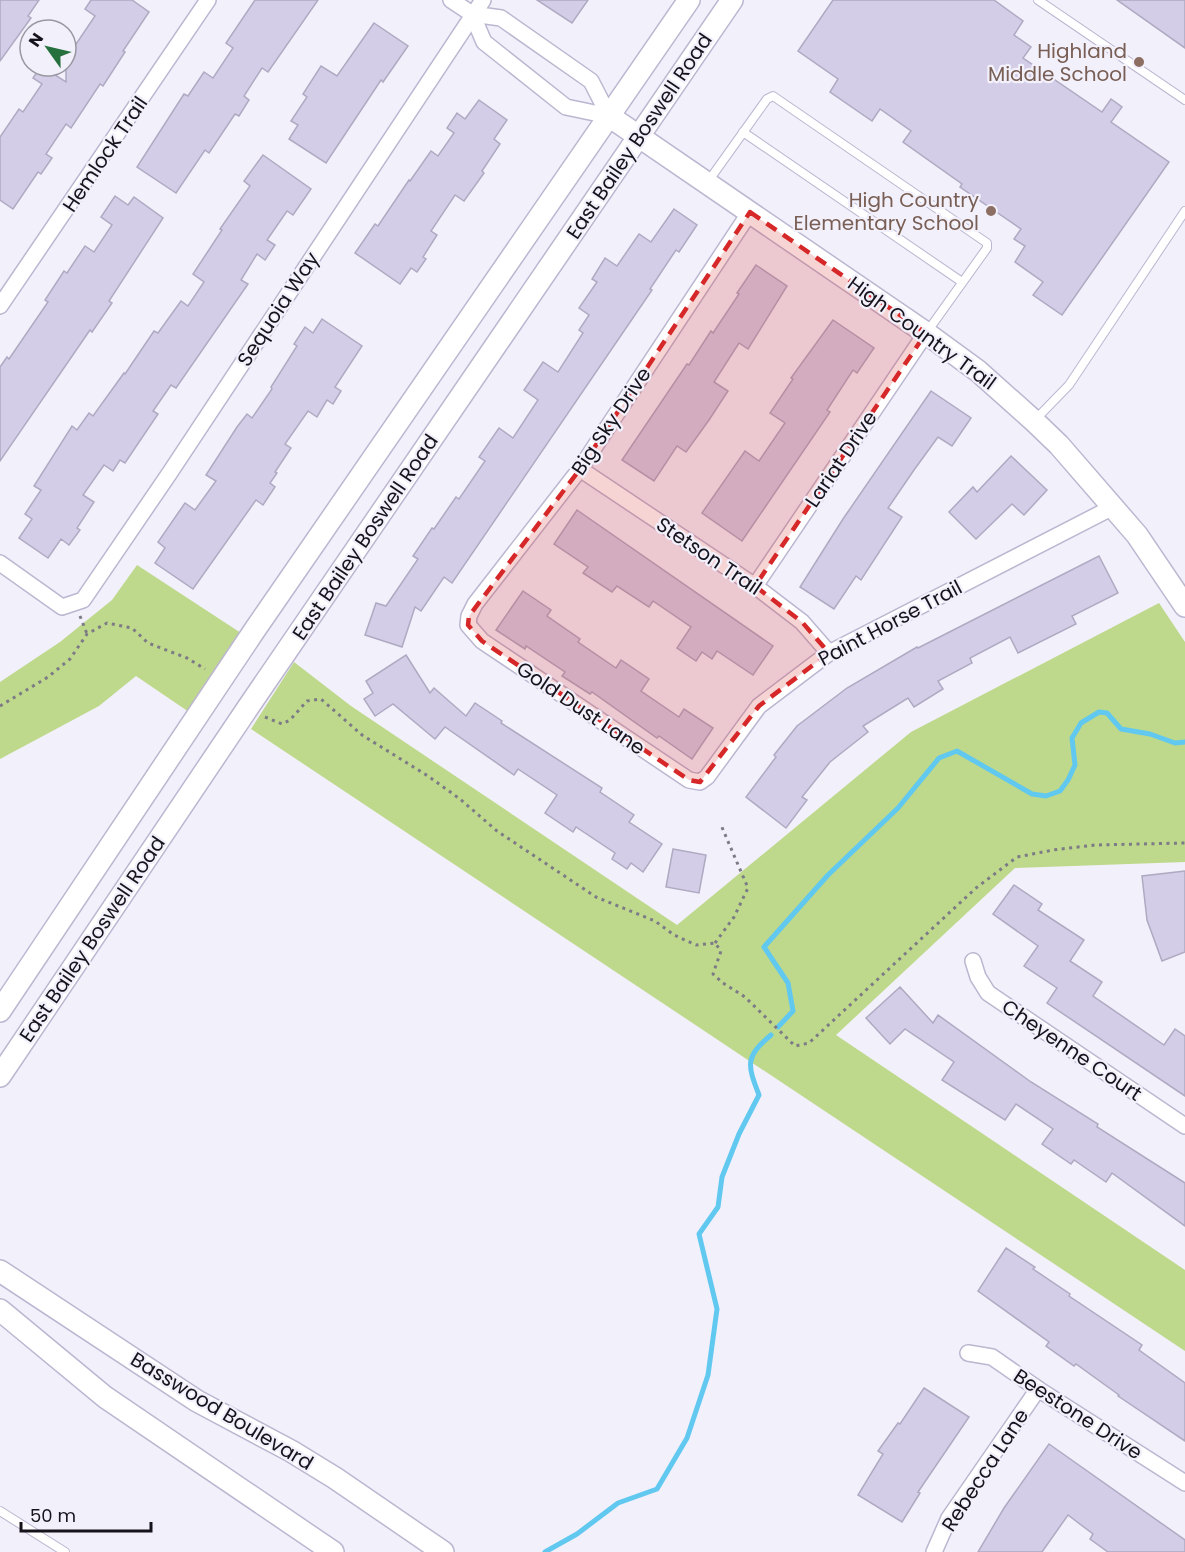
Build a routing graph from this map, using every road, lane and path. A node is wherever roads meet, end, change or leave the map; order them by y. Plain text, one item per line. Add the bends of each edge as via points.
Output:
1 (208, 0) edge
2 (450, 0) edge
3 (483, 0) edge
4 (689, 0) edge
5 (732, 0) edge
6 (1038, 0) edge
7 (472, 14) junction
8 (1185, 100) edge
9 (609, 116) junction
10 (743, 132) junction
11 (639, 137) junction
12 (707, 183) junction
13 (1185, 211) edge
14 (750, 212) junction
15 (962, 282) junction
16 (0, 306) edge
17 (926, 333) junction
18 (1034, 421) junction
19 (580, 469) junction
20 (1113, 507) junction
21 (0, 563) edge
22 (755, 586) junction
23 (1185, 606) edge
24 (468, 625) joint
25 (829, 653) junction
26 (207, 670) dead end
27 (0, 706) edge
28 (260, 713) dead end
29 (700, 782) joint
30 (722, 825) dead end
31 (1185, 843) edge
32 (715, 943) junction
33 (973, 961) dead end
34 (0, 1011) edge
35 (0, 1076) edge
36 (1185, 1126) edge
37 (0, 1271) edge
38 (0, 1310) edge
39 (968, 1353) dead end
40 (1038, 1389) junction
41 (1185, 1484) edge
42 (0, 1511) edge
43 (65, 1552) edge
44 (333, 1552) edge
45 (443, 1552) edge
46 (934, 1552) edge

1 - 16 street, Hemlock Trail
2 - 7 street
3 - 7 street, Sequoia Way
4 - 9 main road, East Bailey Boswell Road
5 - 11 main road, East Bailey Boswell Road
6 - 8 lane
7 - 9 street via 501,18 591,81
7 - 9 street via 484,42 566,107
7 - 21 street, Sequoia Way via 83,600 62,607
9 - 11 main road, High Country Trail
9 - 34 main road, East Bailey Boswell Road via 261,621
10 - 12 lane
10 - 15 lane
10 - 15 lane via 773,96 987,243
11 - 12 main road, High Country Trail
11 - 35 main road, East Bailey Boswell Road
12 - 14 main road, High Country Trail
13 - 18 lane via 1069,385
14 - 17 main road, High Country Trail
14 - 19 street, Big Sky Drive
15 - 17 lane
17 - 18 main road, High Country Trail via 978,371
17 - 22 street, Lariat Drive
18 - 20 main road, High Country Trail
19 - 22 street, Stetson Trail
19 - 24 street, Big Sky Drive via 475,604
20 - 23 main road, High Country Trail via 1158,563
20 - 25 street, Paint Horse Trail
22 - 25 street, Stetson Trail via 802,622
24 - 29 street, Gold Dust Lane via 482,641 689,780
25 - 29 street, Paint Horse Trail via 759,706
26 - 27 path via 148,643 132,628 107,623 87,634 69,659 48,677
28 - 32 path via 282,724 307,701 321,699 362,735 428,776 497,831 596,897 656,921 696,945
30 - 32 path via 748,888
31 - 32 path via 1095,845 1017,857 976,888 809,1043 795,1046 745,997 713,974 721,951
33 - 36 street, Cheyenne Court via 988,993
37 - 45 main road, Basswood Boulevard via 197,1401 313,1464
38 - 44 main road via 105,1397
39 - 40 street, Beestone Drive via 992,1357
40 - 41 street, Beestone Drive
40 - 46 street, Rebecca Lane via 949,1518
42 - 43 lane

